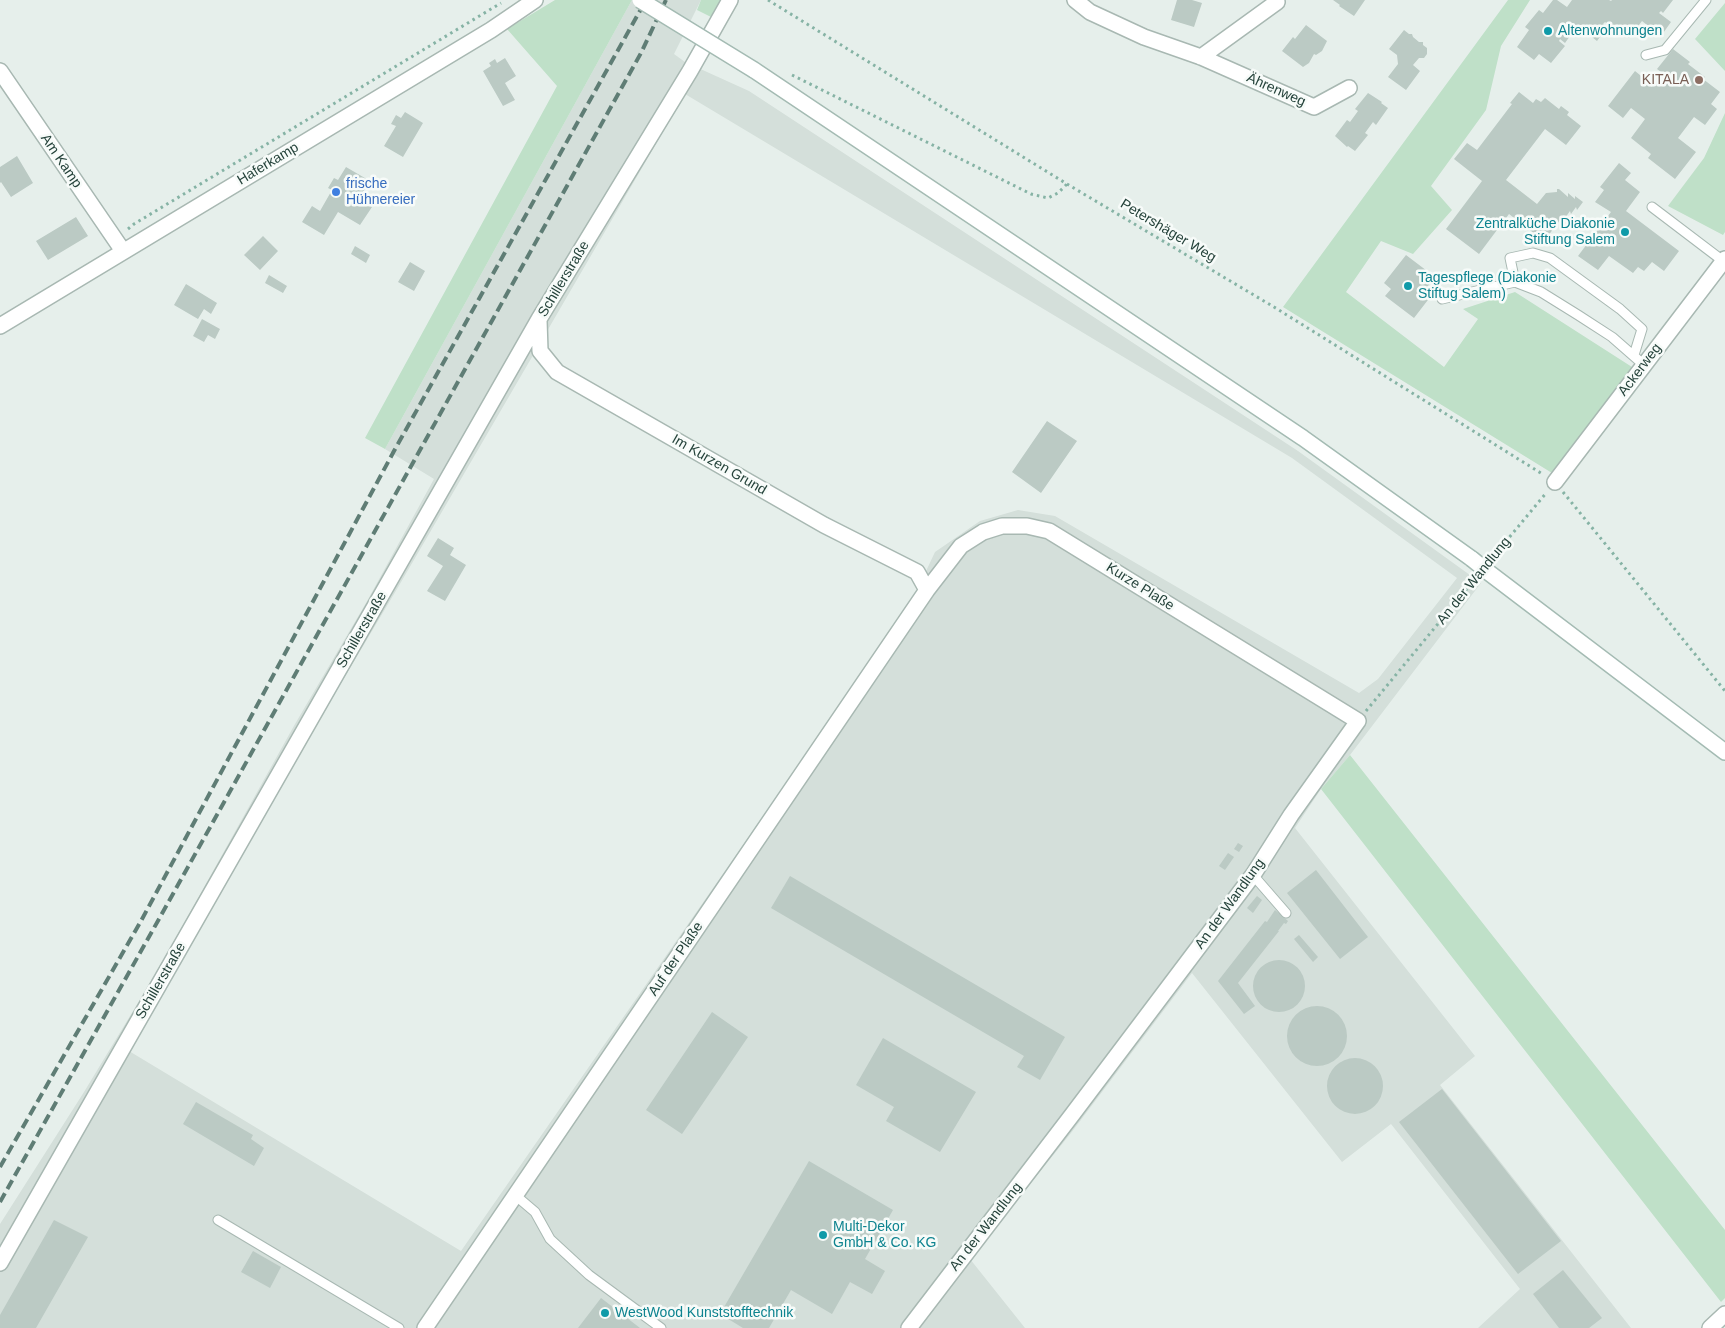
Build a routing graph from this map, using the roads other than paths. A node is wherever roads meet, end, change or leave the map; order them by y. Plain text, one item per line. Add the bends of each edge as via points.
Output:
1 (535, 0) edge
2 (640, 0) edge
3 (730, 0) edge
4 (1075, 0) edge
5 (1706, 0) edge
6 (1277, 2) dead end
7 (1646, 55) dead end
8 (1201, 57) junction
9 (0, 71) edge
10 (1349, 88) dead end
11 (1652, 207) dead end
12 (122, 251) junction
13 (1724, 260) edge
14 (1515, 282) junction
15 (1442, 299) dead end
16 (539, 319) junction
17 (0, 326) edge
18 (1639, 360) junction
19 (1555, 482) road end
20 (927, 590) junction
21 (1358, 721) joint
22 (1725, 752) edge
23 (1253, 875) junction
24 (1286, 913) dead end
25 (515, 1195) junction
26 (218, 1220) dead end
27 (0, 1263) edge
28 (1725, 1314) edge
29 (399, 1328) edge
30 (424, 1328) edge
31 (661, 1328) edge
32 (908, 1328) edge
33 (1710, 1328) edge

1 - 12 street, Haferkamp via 491,30
2 - 22 street, bridge via 754,70 1303,438 1486,569
3 - 16 street, Schillerstraße
4 - 8 street, Ährenweg via 1090,12 1144,37
5 - 7 lane via 1665,50
6 - 8 street
8 - 10 street, Ährenweg via 1314,107
9 - 12 street, Am Kamp
11 - 13 lane
12 - 17 street, Haferkamp
13 - 18 street, Ackerweg
14 - 15 lane
14 - 18 lane via 1541,292 1612,337
14 - 18 lane via 1510,258 1532,253 1550,258 1642,329
16 - 20 street, Im Kurzen Grund via 540,351 556,372 824,525 917,572
16 - 27 street, Schillerstraße
18 - 19 street, Ackerweg
20 - 21 street, Kurze Plaße via 961,546 983,532 1002,526 1027,526 1049,531
20 - 25 street, Auf der Plaße
21 - 23 street, An der Wandlung
23 - 24 lane
23 - 32 street, An der Wandlung
25 - 30 street, Auf der Plaße
25 - 31 lane via 535,1212 550,1239 589,1275
26 - 29 lane
28 - 33 street

